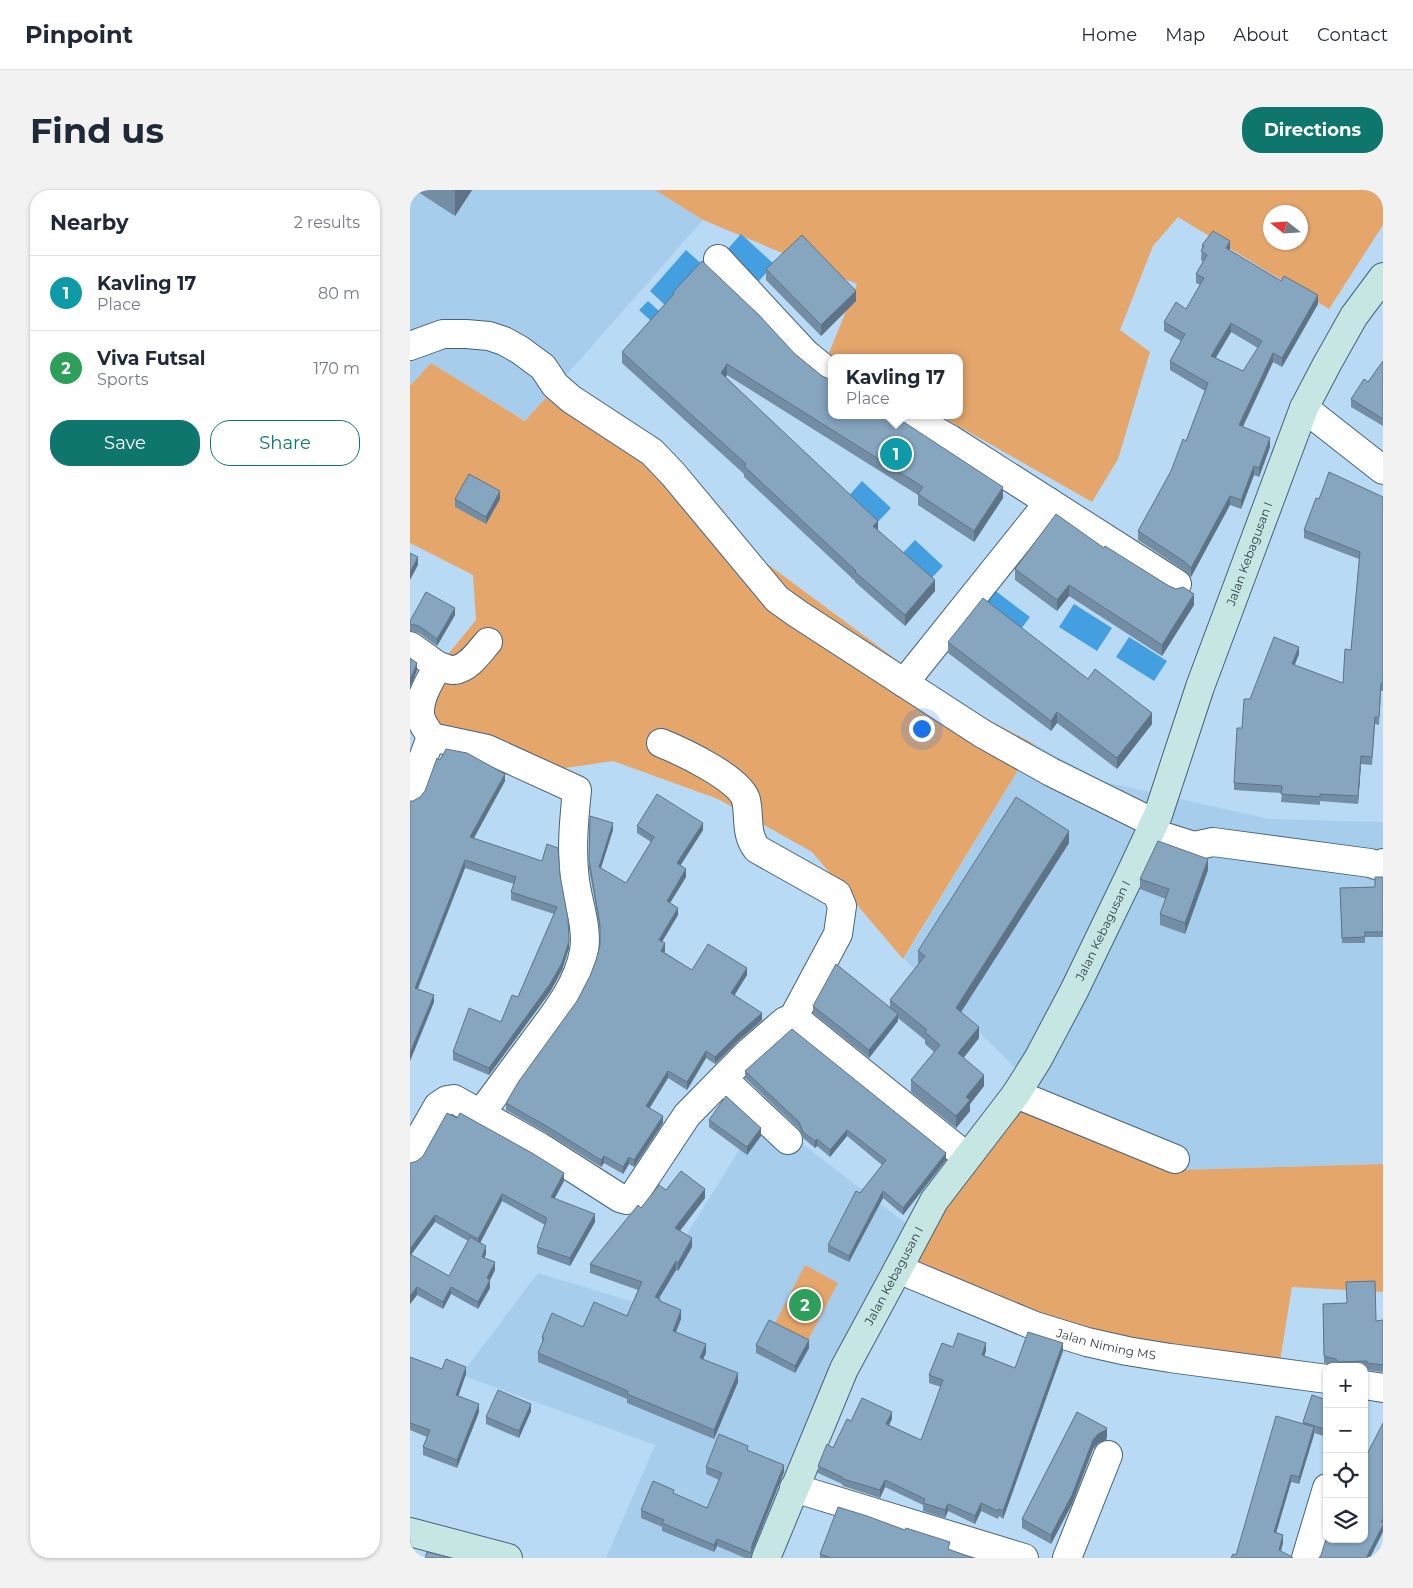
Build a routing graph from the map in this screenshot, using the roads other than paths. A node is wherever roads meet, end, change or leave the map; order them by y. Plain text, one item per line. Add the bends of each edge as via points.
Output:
1 (718, 259) dead end
2 (1383, 276) edge
3 (410, 346) edge
4 (828, 372) edge
5 (1304, 408) junction
6 (914, 419) edge
7 (1383, 470) edge
8 (1049, 502) junction
9 (1177, 584) dead end
10 (488, 642) dead end
11 (410, 646) edge
12 (438, 666) junction
13 (904, 683) junction
14 (431, 737) junction
15 (661, 742) dead end
16 (410, 793) edge
17 (1152, 827) junction
18 (1383, 866) edge
19 (793, 1018) junction
20 (722, 1079) junction
21 (1016, 1094) junction
22 (481, 1113) junction
23 (788, 1140) dead end
24 (410, 1156) edge
25 (967, 1157) junction
26 (1175, 1159) dead end
27 (898, 1269) junction
28 (1323, 1378) edge
29 (1368, 1386) edge
30 (1383, 1388) edge
31 (1108, 1455) dead end
32 (794, 1488) junction
33 (1324, 1498) edge
34 (410, 1532) edge
35 (971, 1551) edge
36 (508, 1558) edge
37 (766, 1558) edge
38 (1024, 1558) edge
39 (1067, 1558) edge
40 (1306, 1558) edge

1 - 4 street via 806,354
2 - 5 street, Jalan Kebagusan I via 1354,316
3 - 13 street via 443,334 466,334 504,340 520,350 543,367 554,385 571,399 652,452 777,598
5 - 7 street
5 - 17 street, Jalan Kebagusan I via 1200,687
6 - 8 street
8 - 9 street
8 - 13 street
10 - 12 street via 463,666 453,670
11 - 12 street
12 - 14 street via 420,709 421,719
13 - 17 street via 992,739
14 - 16 street
14 - 22 street via 487,749 577,790 573,862 585,931 584,952 575,979 559,1007
15 - 19 street via 695,758 738,787 746,798 749,832 757,849 837,894 842,906 838,934
17 - 18 street via 1194,846 1213,842
17 - 21 street, Jalan Kebagusan I via 1074,991
19 - 20 street
19 - 25 street
20 - 22 street via 687,1115 634,1196 627,1200
20 - 23 street
21 - 25 street, Jalan Kebagusan I
21 - 26 street
22 - 24 street via 454,1099 447,1100 438,1106
25 - 27 street, Jalan Kebagusan I via 934,1201
27 - 28 street, Jalan Niming MS via 1035,1326 1086,1342 1170,1358
27 - 32 street, Jalan Kebagusan I via 844,1369
29 - 30 street
31 - 39 street
32 - 35 street
32 - 37 street, Jalan Kebagusan I
33 - 40 street
34 - 36 street
35 - 38 street

